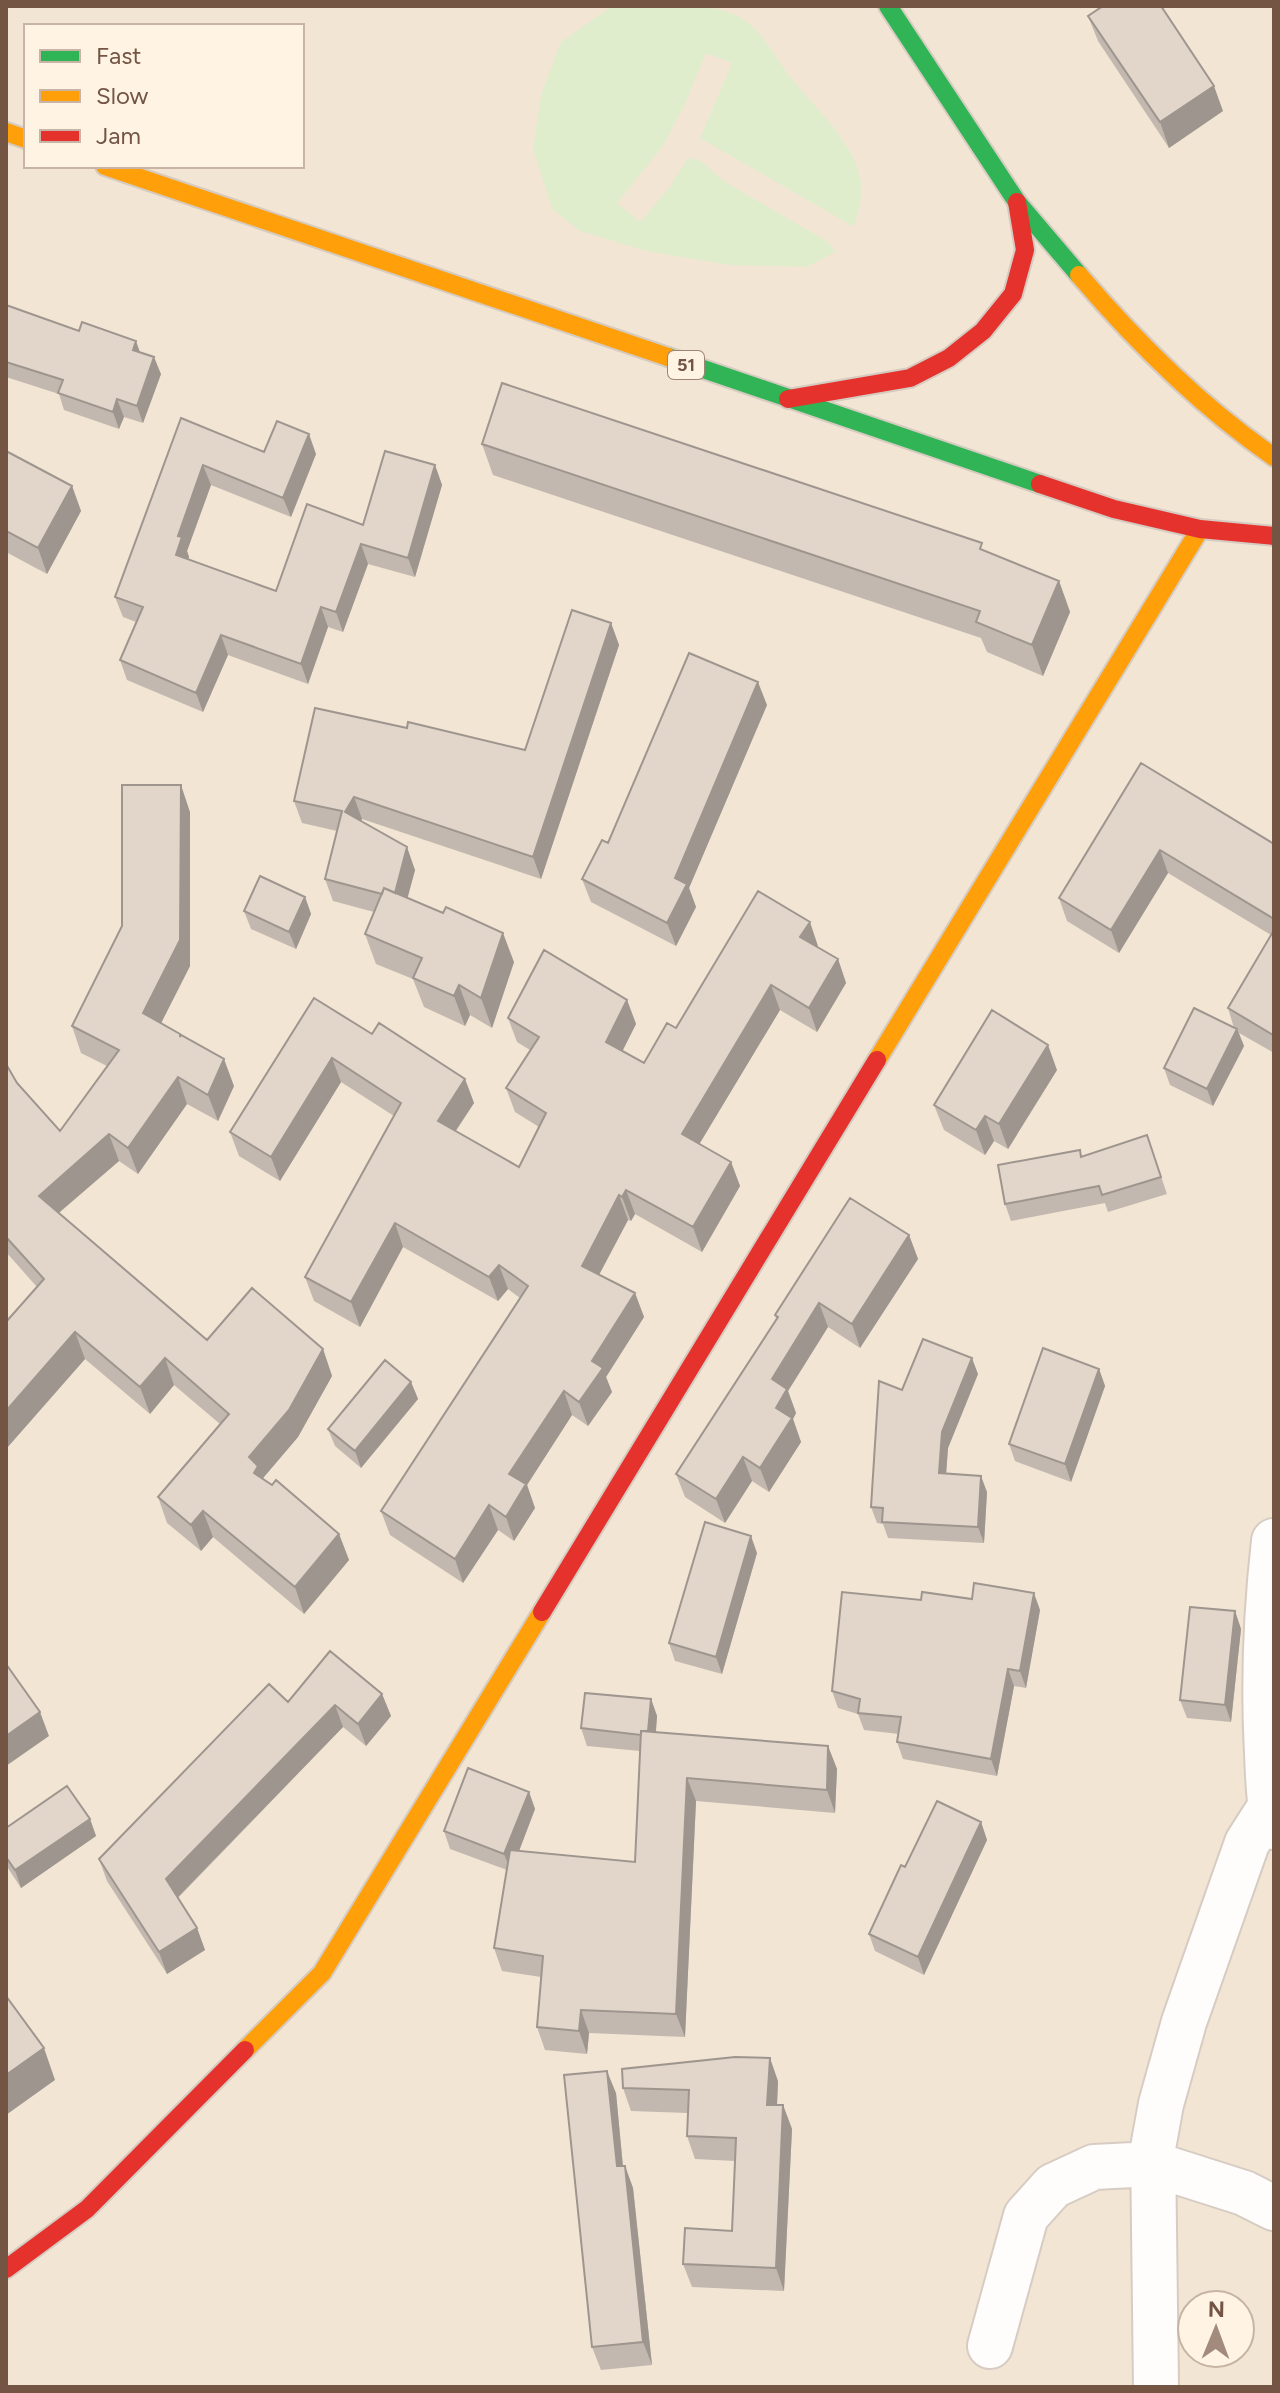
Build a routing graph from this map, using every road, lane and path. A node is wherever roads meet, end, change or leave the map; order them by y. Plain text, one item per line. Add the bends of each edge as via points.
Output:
1 (888, 6) edge
2 (111, 168) edge
3 (1017, 202) junction
4 (788, 399) junction
5 (1274, 457) edge
6 (1200, 529) junction
7 (1274, 536) edge
8 (1274, 1541) edge
9 (1272, 1817) edge
10 (1153, 2164) junction
11 (1274, 2208) edge
12 (6, 2269) edge
13 (990, 2346) dead end
14 (1156, 2387) edge

1 - 3 street
2 - 4 street, 51
3 - 4 street via 1025,250 1013,294 983,331 949,358 910,378
3 - 5 street via 1168,371 1233,429
4 - 6 street, 51 via 1114,509
6 - 7 street, 51
6 - 12 street via 322,1973 87,2209
8 - 9 street via 1263,1691
9 - 10 street via 1247,1843 1184,2022 1161,2104
10 - 11 street
10 - 13 street via 1094,2167 1053,2186 1026,2216
10 - 14 street

